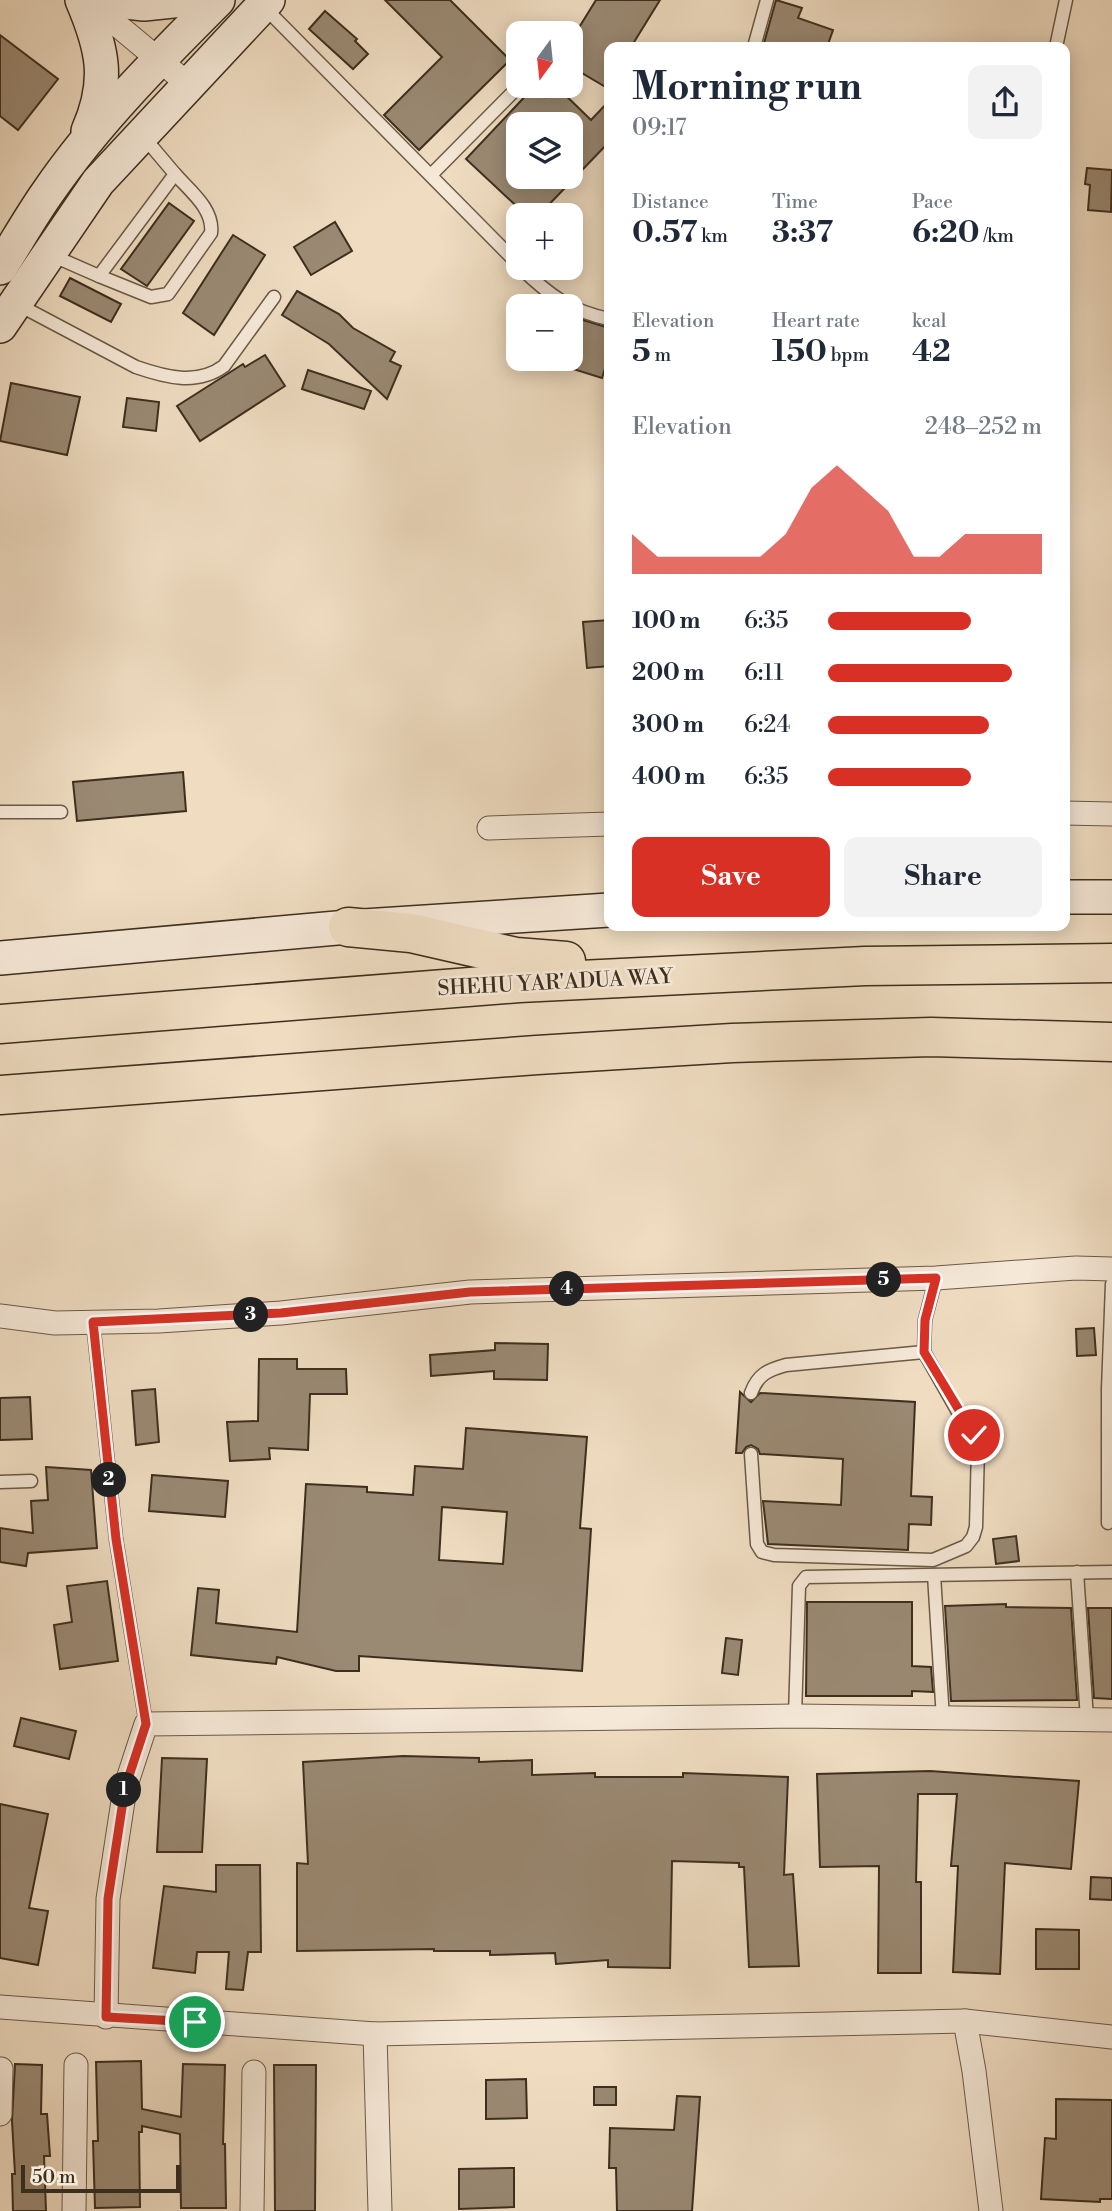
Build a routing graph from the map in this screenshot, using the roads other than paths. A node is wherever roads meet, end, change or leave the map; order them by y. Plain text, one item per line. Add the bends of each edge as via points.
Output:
1 (85, 0) edge
2 (109, 0) edge
3 (182, 0) edge
4 (218, 0) edge
5 (767, 0) edge
6 (1066, 0) edge
7 (265, 3) edge
8 (755, 42) edge
9 (1057, 42) edge
10 (159, 61) junction
11 (188, 84) junction
12 (507, 98) edge
13 (142, 135) junction
14 (79, 152) junction
15 (175, 174) junction
16 (431, 175) junction
17 (506, 252) edge
18 (48, 253) junction
19 (0, 268) edge
20 (99, 276) junction
21 (533, 280) edge
22 (274, 297) dead end
23 (7, 314) edge
24 (604, 318) edge
25 (0, 812) edge
26 (61, 812) dead end
27 (1070, 813) edge
28 (1112, 814) edge
29 (604, 824) edge
30 (489, 828) dead end
31 (1070, 897) edge
32 (1112, 897) edge
33 (604, 910) edge
34 (348, 927) junction
35 (0, 958) edge
36 (1112, 962) edge
37 (690, 974) junction
38 (0, 1024) edge
39 (1112, 1042) edge
40 (0, 1095) edge
41 (1112, 1269) edge
42 (936, 1278) junction
43 (1112, 1284) edge
44 (0, 1316) edge
45 (93, 1322) junction
46 (924, 1352) junction
47 (1110, 1367) edge
48 (751, 1393) dead end
49 (751, 1454) dead end
50 (31, 1481) dead end
51 (0, 1482) edge
52 (1108, 1523) dead end
53 (1077, 1572) junction
54 (1112, 1572) edge
55 (934, 1575) junction
56 (795, 1716) junction
57 (943, 1719) junction
58 (1087, 1720) junction
59 (1112, 1720) edge
60 (146, 1724) junction
61 (0, 2007) edge
62 (106, 2017) junction
63 (965, 2021) junction
64 (375, 2034) junction
65 (1112, 2038) edge
66 (76, 2065) dead end
67 (1, 2069) edge
68 (254, 2072) dead end
69 (0, 2114) edge
70 (74, 2211) edge
71 (252, 2211) edge
72 (380, 2211) edge
73 (991, 2211) edge

1 - 10 street
1 - 14 street via 103,66 102,93
2 - 3 street via 144,4
4 - 10 street
5 - 8 lane
6 - 9 lane
7 - 11 street
7 - 16 lane
10 - 11 street
10 - 14 street
11 - 13 street
12 - 16 lane
13 - 15 lane
13 - 18 street via 98,182
14 - 19 street
15 - 20 lane
15 - 20 lane via 206,209 212,224 211,233 168,294 151,298
16 - 17 lane
18 - 20 lane
18 - 23 street
21 - 24 lane via 546,293
22 - 23 lane via 223,366 214,374 190,379 136,367
25 - 26 lane
27 - 28 street
29 - 30 street
31 - 32 street
33 - 34 street
34 - 35 street
34 - 37 highway via 411,933 516,957
36 - 37 highway, SHEHU YAR'ADUA WAY
37 - 38 highway, SHEHU YAR'ADUA WAY
39 - 40 highway via 931,1037 732,1043
41 - 42 street
42 - 45 street via 470,1292 281,1313
42 - 46 lane via 925,1320
43 - 47 lane
44 - 45 street
45 - 60 lane via 116,1539
46 - 48 lane via 786,1365 759,1377
46 - 49 lane via 978,1447 976,1527 966,1546 933,1560 762,1552 757,1545
47 - 52 lane
50 - 51 lane
53 - 54 lane
53 - 55 lane
53 - 58 lane
55 - 56 lane via 813,1575 802,1581
55 - 57 lane
56 - 57 street
56 - 60 street
57 - 58 street
58 - 59 street
60 - 62 street via 125,1788 108,1899
61 - 62 street
62 - 64 street
63 - 64 street
63 - 65 street
63 - 73 street
64 - 72 street
66 - 70 street
67 - 69 street
68 - 71 street

